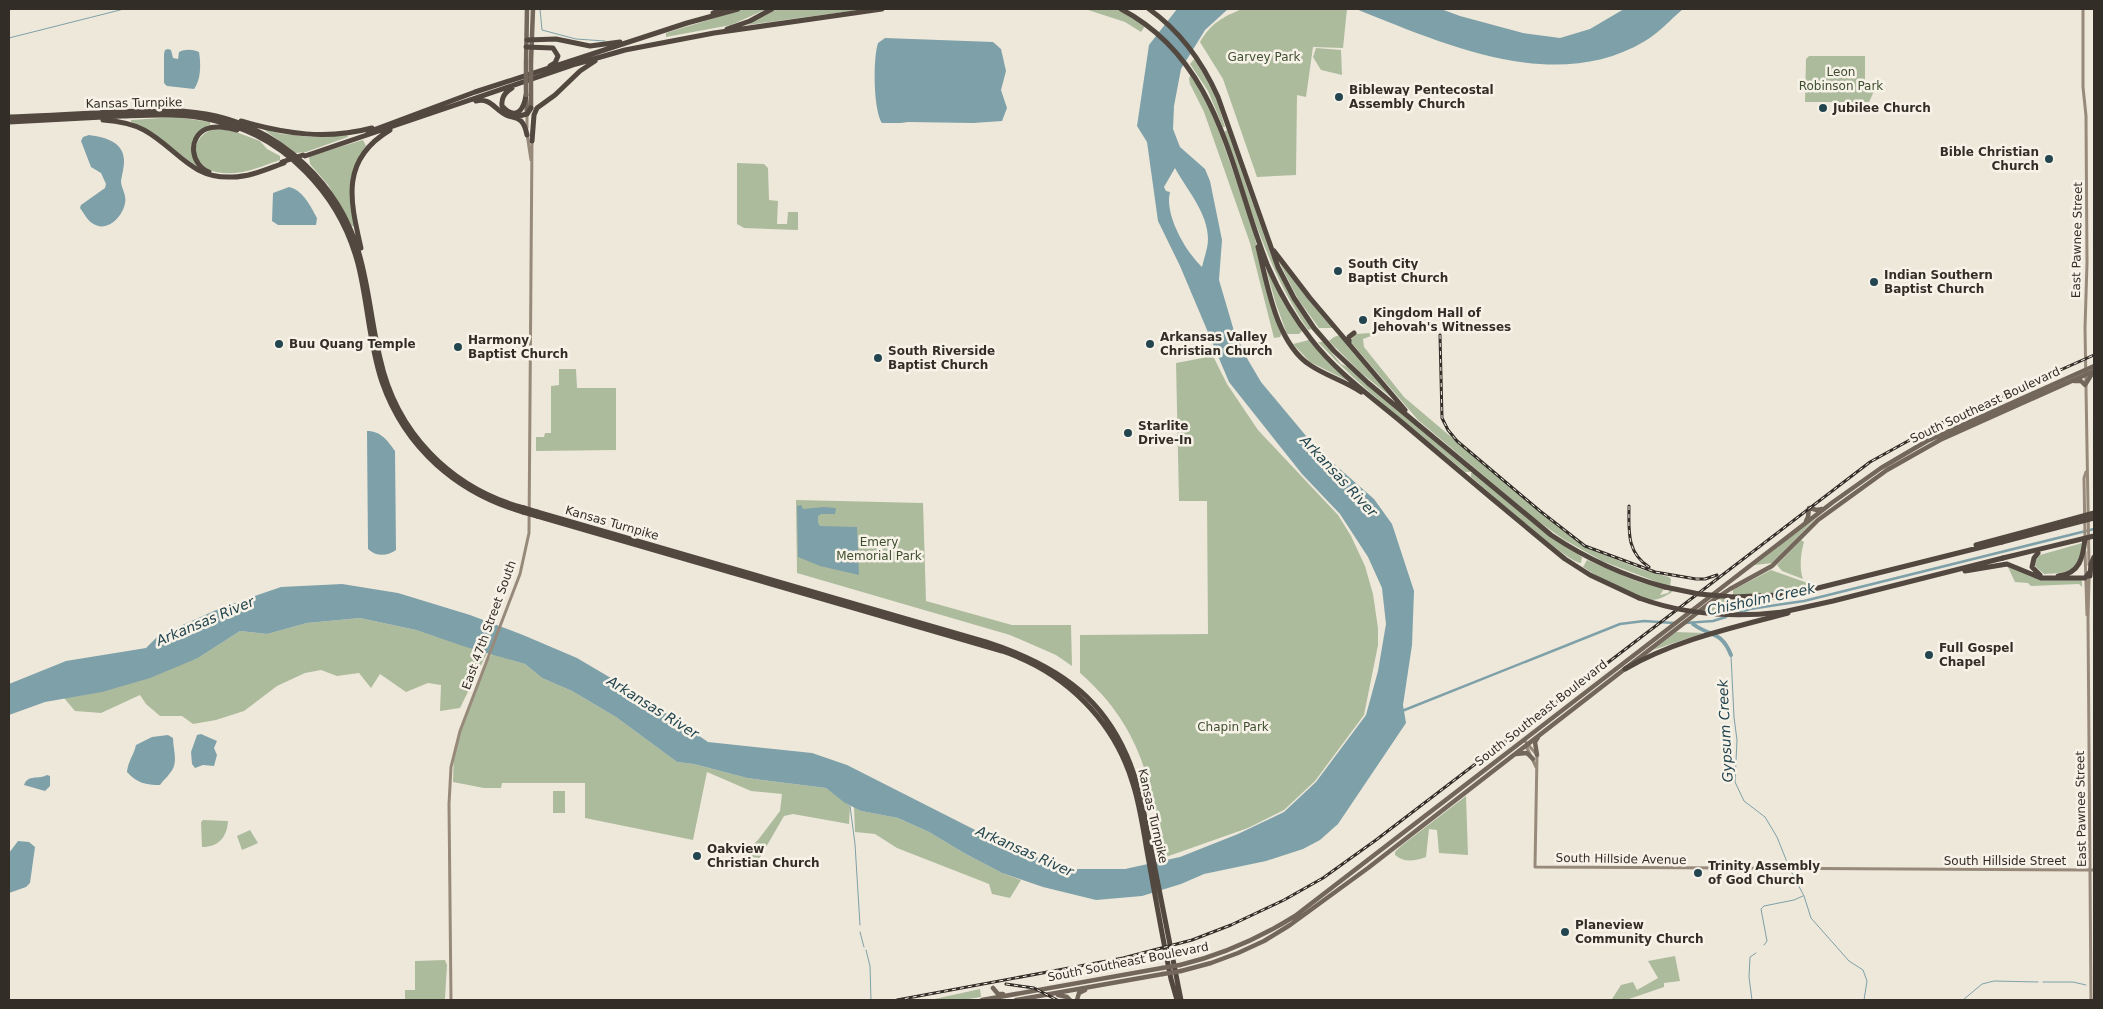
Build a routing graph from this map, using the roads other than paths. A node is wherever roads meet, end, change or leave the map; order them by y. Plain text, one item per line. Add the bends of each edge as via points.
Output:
1 (527, 9) edge
2 (533, 9) edge
3 (723, 9) edge
4 (738, 9) edge
5 (772, 9) edge
6 (882, 9) edge
7 (1122, 9) edge
8 (1148, 9) edge
9 (2083, 9) edge
10 (687, 23) junction
11 (666, 30) junction
12 (714, 33) junction
13 (530, 39) junction
14 (529, 47) junction
15 (613, 53) junction
16 (543, 70) junction
17 (521, 83) junction
18 (528, 94) junction
19 (448, 108) junction
20 (531, 108) junction
21 (208, 114) junction
22 (526, 114) junction
23 (9, 117) edge
24 (514, 117) junction
25 (73, 119) junction
26 (9, 122) edge
27 (385, 125) junction
28 (396, 126) junction
29 (527, 135) junction
30 (532, 141) junction
31 (284, 152) junction
32 (304, 155) junction
33 (283, 163) junction
34 (531, 164) junction
35 (1252, 220) junction
36 (1262, 224) junction
37 (366, 284) junction
38 (1354, 332) dead end
39 (1349, 344) junction
40 (377, 358) junction
41 (2094, 366) edge
42 (2094, 371) edge
43 (2085, 372) junction
44 (2071, 382) junction
45 (2086, 385) junction
46 (1380, 404) junction
47 (1421, 427) junction
48 (1842, 502) junction
49 (1826, 508) junction
50 (1815, 516) junction
51 (2089, 517) edge
52 (1803, 525) junction
53 (1808, 530) junction
54 (2090, 537) edge
55 (1952, 554) junction
56 (2094, 557) edge
57 (1952, 571) junction
58 (2088, 577) junction
59 (1818, 605) junction
60 (1625, 669) junction
61 (1540, 734) junction
62 (1526, 743) junction
63 (1510, 756) junction
64 (1535, 757) junction
65 (1916, 869) joint
66 (2092, 870) edge
67 (1161, 913) junction
68 (1070, 984) junction
69 (1090, 987) junction
70 (992, 988) dead end
71 (1071, 990) junction
72 (1014, 994) junction
73 (1051, 994) junction
74 (451, 1000) edge
75 (982, 1000) edge
76 (1016, 1000) edge
77 (1071, 1000) edge
78 (1077, 1000) edge
79 (1176, 1000) edge
80 (1181, 1000) edge
81 (2091, 1000) edge

1 - 13 main road, East 47th Street South
2 - 13 main road, East 47th Street South
3 - 10 highway
4 - 10 highway
5 - 12 highway
6 - 12 highway
7 - 35 highway via 1146,24 1174,49 1192,71 1212,107
8 - 36 highway via 1181,37 1218,96
9 - 43 main road, East Pawnee Street via 2087,195
10 - 11 highway
11 - 13 highway via 601,45
11 - 16 highway
12 - 15 highway
13 - 14 main road, East 47th Street South
14 - 16 highway via 553,48 558,52 555,63
14 - 18 main road, East 47th Street South, bridge
15 - 17 highway
15 - 30 highway via 580,71 537,108
16 - 27 highway
17 - 18 highway via 504,95 502,106 507,111 518,113
17 - 19 highway
18 - 20 main road, East 47th Street South
18 - 22 main road, East 47th Street South
19 - 24 highway via 485,100
19 - 28 highway
20 - 22 highway
20 - 30 main road, East 47th Street South
21 - 23 highway, Kansas Turnpike via 160,110
21 - 27 highway via 306,135 338,135
21 - 37 highway, Kansas Turnpike via 244,125 270,138 316,176 347,221 359,251
22 - 24 highway
22 - 29 main road, East 47th Street South
24 - 29 highway via 523,123
25 - 26 highway, Kansas Turnpike
25 - 31 highway, Kansas Turnpike via 164,115 200,117 244,130
25 - 33 highway via 113,120 142,128 187,164 202,173 216,176 245,176
27 - 32 highway
28 - 32 highway
28 - 37 highway via 361,155 352,177 351,200
29 - 34 main road, East 47th Street South
30 - 34 main road, East 47th Street South
31 - 33 highway via 241,131 222,127 203,131 194,146 194,158 200,166 219,175 240,175
31 - 40 highway, Kansas Turnpike via 324,192 348,233 360,273
32 - 33 highway, bridge
34 - 74 main road, East 47th Street South via 530,517 523,564 457,738 450,778
35 - 46 highway via 1275,281 1305,330 1334,364
35 - 46 highway via 1271,300 1292,340 1310,365
36 - 39 highway via 1281,262
36 - 47 highway via 1282,278 1314,328 1350,367
37 - 40 highway, Kansas Turnpike
38 - 39 highway via 1349,337
39 - 47 highway
40 - 67 highway, Kansas Turnpike, bridge via 392,398 409,428 436,460 475,488 496,498 537,514 986,642 1030,657 1068,683 1083,696 1111,734 1125,761 1138,802
41 - 43 main road
42 - 43 main road
42 - 45 main road
43 - 44 main road, South Southeast Boulevard
43 - 45 main road, East Pawnee Street
43 - 49 main road, South Southeast Boulevard via 1927,441 1881,468
44 - 45 main road via 2081,381
44 - 48 main road, South Southeast Boulevard via 1920,451
45 - 51 main road, East Pawnee Street via 2084,478
46 - 59 highway, bridge via 1565,559 1590,576 1639,598 1709,614 1749,615
47 - 55 highway, bridge via 1558,540 1606,567 1665,587 1733,597 1776,596
48 - 50 main road
48 - 53 main road, South Southeast Boulevard
49 - 50 main road, South Southeast Boulevard
49 - 52 main road via 1809,508
50 - 52 main road, South Southeast Boulevard
50 - 53 main road
51 - 54 main road, East Pawnee Street
51 - 55 highway, bridge
51 - 55 highway
52 - 62 main road, South Southeast Boulevard
53 - 60 main road, South Southeast Boulevard via 1774,564 1730,589
54 - 54 highway, bridge via 2038,553 2032,567 2037,574 2048,576 2076,570
54 - 57 highway, bridge
54 - 58 main road, East Pawnee Street
54 - 58 main road, East Pawnee Street
56 - 58 highway
57 - 58 highway via 2007,564 2041,578
57 - 59 highway
58 - 66 main road, East Pawnee Street
59 - 60 highway via 1706,636 1652,654
60 - 61 main road, South Southeast Boulevard
61 - 62 main road, South Southeast Boulevard
61 - 64 main road
62 - 63 main road, South Southeast Boulevard
62 - 64 main road
62 - 68 main road, South Southeast Boulevard, bridge via 1295,916 1264,935 1180,965
63 - 64 main road via 1524,753
63 - 69 main road, South Southeast Boulevard, bridge via 1368,868 1264,941 1211,963 1181,971
64 - 65 main road, South Hillside Avenue via 1535,867
65 - 66 main road, South Hillside Street
66 - 81 main road, East Pawnee Street
67 - 79 highway, Kansas Turnpike
67 - 80 highway, Kansas Turnpike
68 - 71 main road
68 - 72 main road, South Southeast Boulevard
69 - 71 main road, South Southeast Boulevard
69 - 78 main road via 1079,993
70 - 72 main road via 998,994
71 - 73 main road, South Southeast Boulevard
71 - 77 main road
71 - 78 main road
72 - 75 main road, South Southeast Boulevard
73 - 76 main road, South Southeast Boulevard
73 - 77 main road

